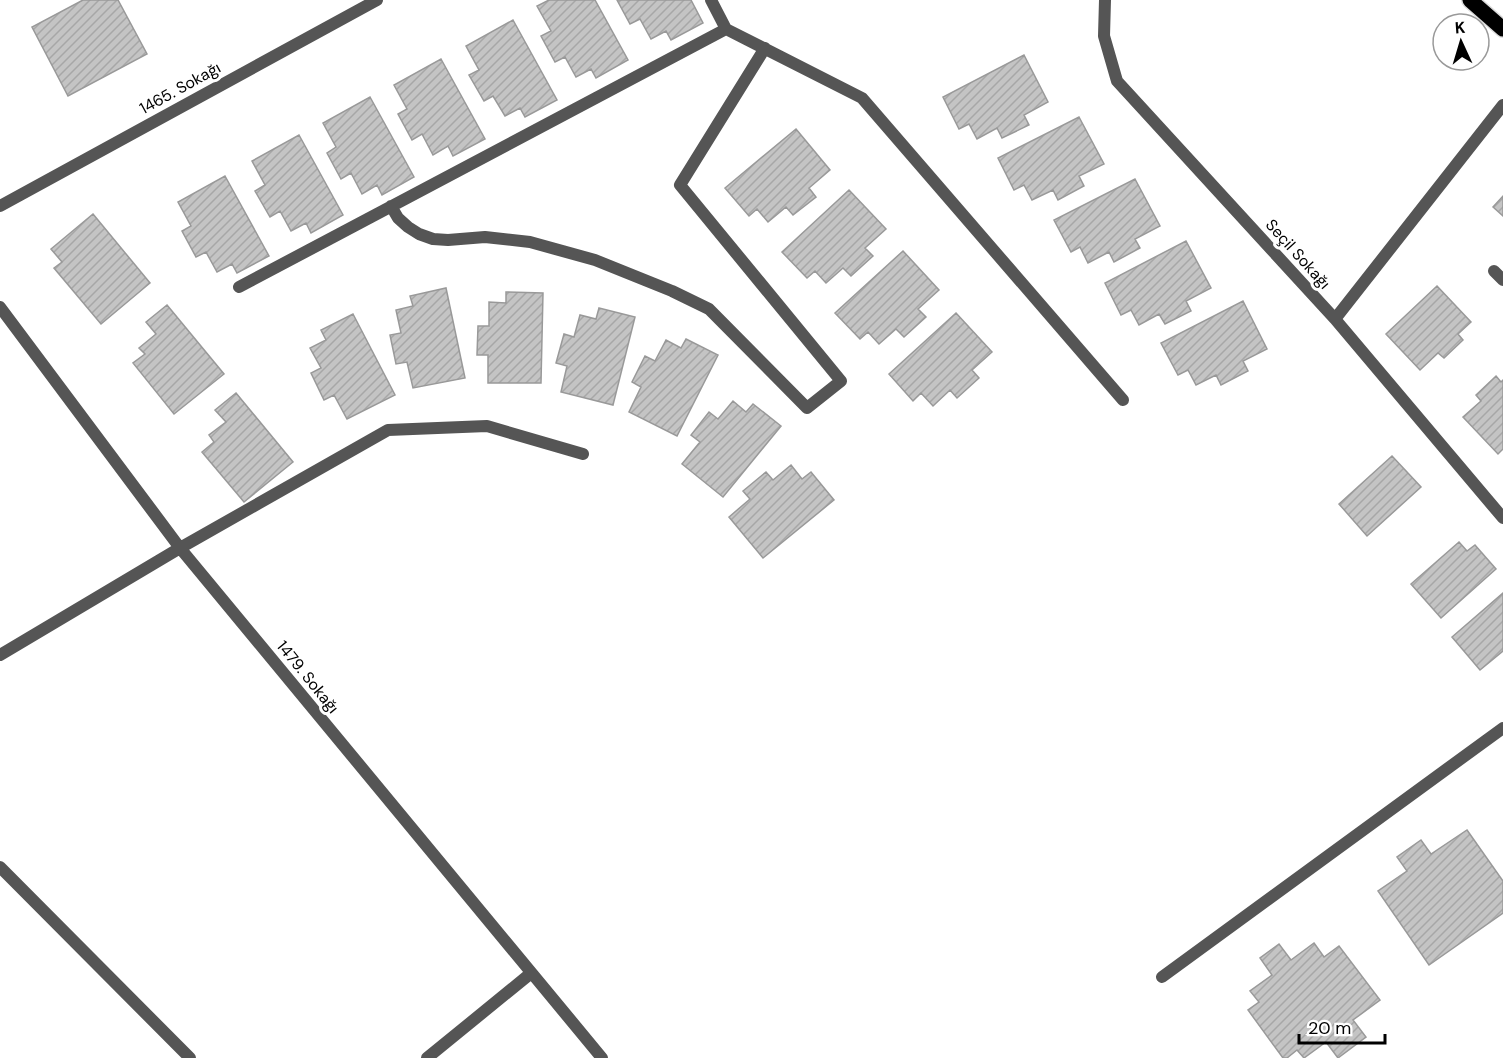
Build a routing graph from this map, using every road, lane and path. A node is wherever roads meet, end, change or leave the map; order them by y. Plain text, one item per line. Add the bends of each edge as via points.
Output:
1 (377, 0) edge
2 (711, 0) edge
3 (1105, 0) edge
4 (1470, 0) edge
5 (726, 29) junction
6 (1503, 29) edge
7 (765, 48) junction
8 (1503, 105) edge
9 (0, 206) edge
10 (391, 206) junction
11 (1494, 271) dead end
12 (1503, 280) edge
13 (239, 287) dead end
14 (0, 308) edge
15 (1335, 319) junction
16 (1123, 400) dead end
17 (583, 454) dead end
18 (1503, 518) edge
19 (180, 549) junction
20 (0, 656) edge
21 (1503, 728) edge
22 (0, 867) edge
23 (530, 974) junction
24 (1162, 977) dead end
25 (190, 1058) edge
26 (427, 1058) edge
27 (602, 1058) edge

1 - 9 street, 1465. Sokağı
2 - 5 street
3 - 15 street, Seçil Sokağı via 1104,36 1118,81
4 - 6 main road
5 - 7 street
5 - 10 street
7 - 10 street via 680,185 841,381 807,408 709,309 672,291 594,260 530,242 485,237 433,239 408,227
7 - 16 street via 862,98
8 - 15 street
10 - 13 street
11 - 12 street
14 - 19 street, 1479. Sokağı
15 - 18 street, Seçil Sokağı
17 - 19 street via 487,426 388,430
19 - 20 street
19 - 23 street, 1479. Sokağı
21 - 24 street
22 - 25 street
23 - 26 street
23 - 27 street, 1479. Sokağı

